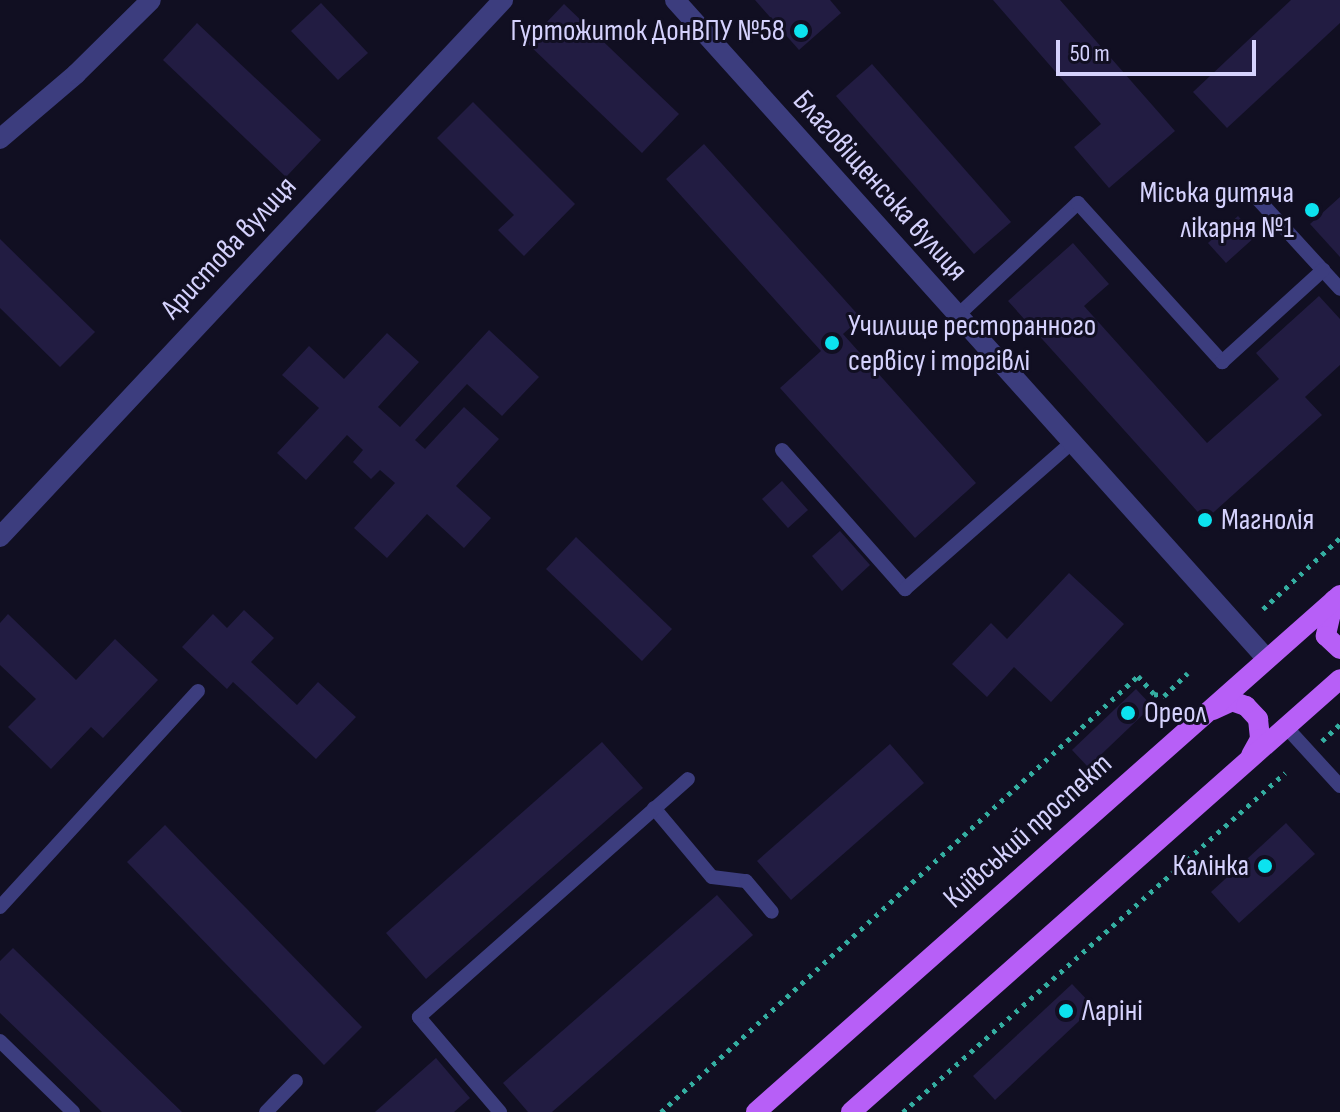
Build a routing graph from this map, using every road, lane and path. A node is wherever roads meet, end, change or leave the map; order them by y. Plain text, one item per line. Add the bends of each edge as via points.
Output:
1 (151, 0) edge
2 (503, 0) edge
3 (675, 0) edge
4 (0, 139) edge
5 (1254, 195) dead end
6 (1323, 270) junction
7 (1340, 289) edge
8 (956, 317) junction
9 (1071, 443) junction
10 (782, 450) dead end
11 (0, 537) edge
12 (1340, 538) edge
13 (1337, 598) edge
14 (1263, 609) dead end
15 (1340, 649) edge
16 (1267, 659) junction
17 (1188, 673) dead end
18 (1340, 679) edge
19 (198, 691) dead end
20 (1207, 712) junction
21 (1286, 727) junction
22 (1250, 759) junction
23 (1285, 773) dead end
24 (688, 779) dead end
25 (1340, 786) edge
26 (654, 808) junction
27 (0, 907) edge
28 (772, 912) dead end
29 (0, 1041) edge
30 (296, 1081) dead end
31 (73, 1112) edge
32 (266, 1112) edge
33 (500, 1112) edge
34 (661, 1112) edge
35 (756, 1112) edge
36 (851, 1112) edge
37 (903, 1112) edge

1 - 4 street
2 - 11 street, Аристова вулиця
3 - 8 street, Благовіщенська вулиця
5 - 6 lane
6 - 7 lane
6 - 8 lane via 1222,362 1078,203
8 - 9 street, Благовіщенська вулиця
9 - 10 lane via 905,589
9 - 16 street, Благовіщенська вулиця
12 - 14 path
13 - 15 main road via 1326,636
13 - 16 main road, Київський проспект
16 - 20 main road, Київський проспект
17 - 34 path via 1164,696 1154,694 1138,676
18 - 21 main road
19 - 27 lane
20 - 22 main road via 1232,701 1258,719 1260,739
20 - 35 main road, Київський проспект
21 - 22 main road
21 - 25 lane
22 - 36 main road
23 - 37 path
24 - 26 lane
26 - 28 lane via 712,877 746,881
26 - 33 lane via 419,1017
29 - 31 lane
30 - 32 lane

